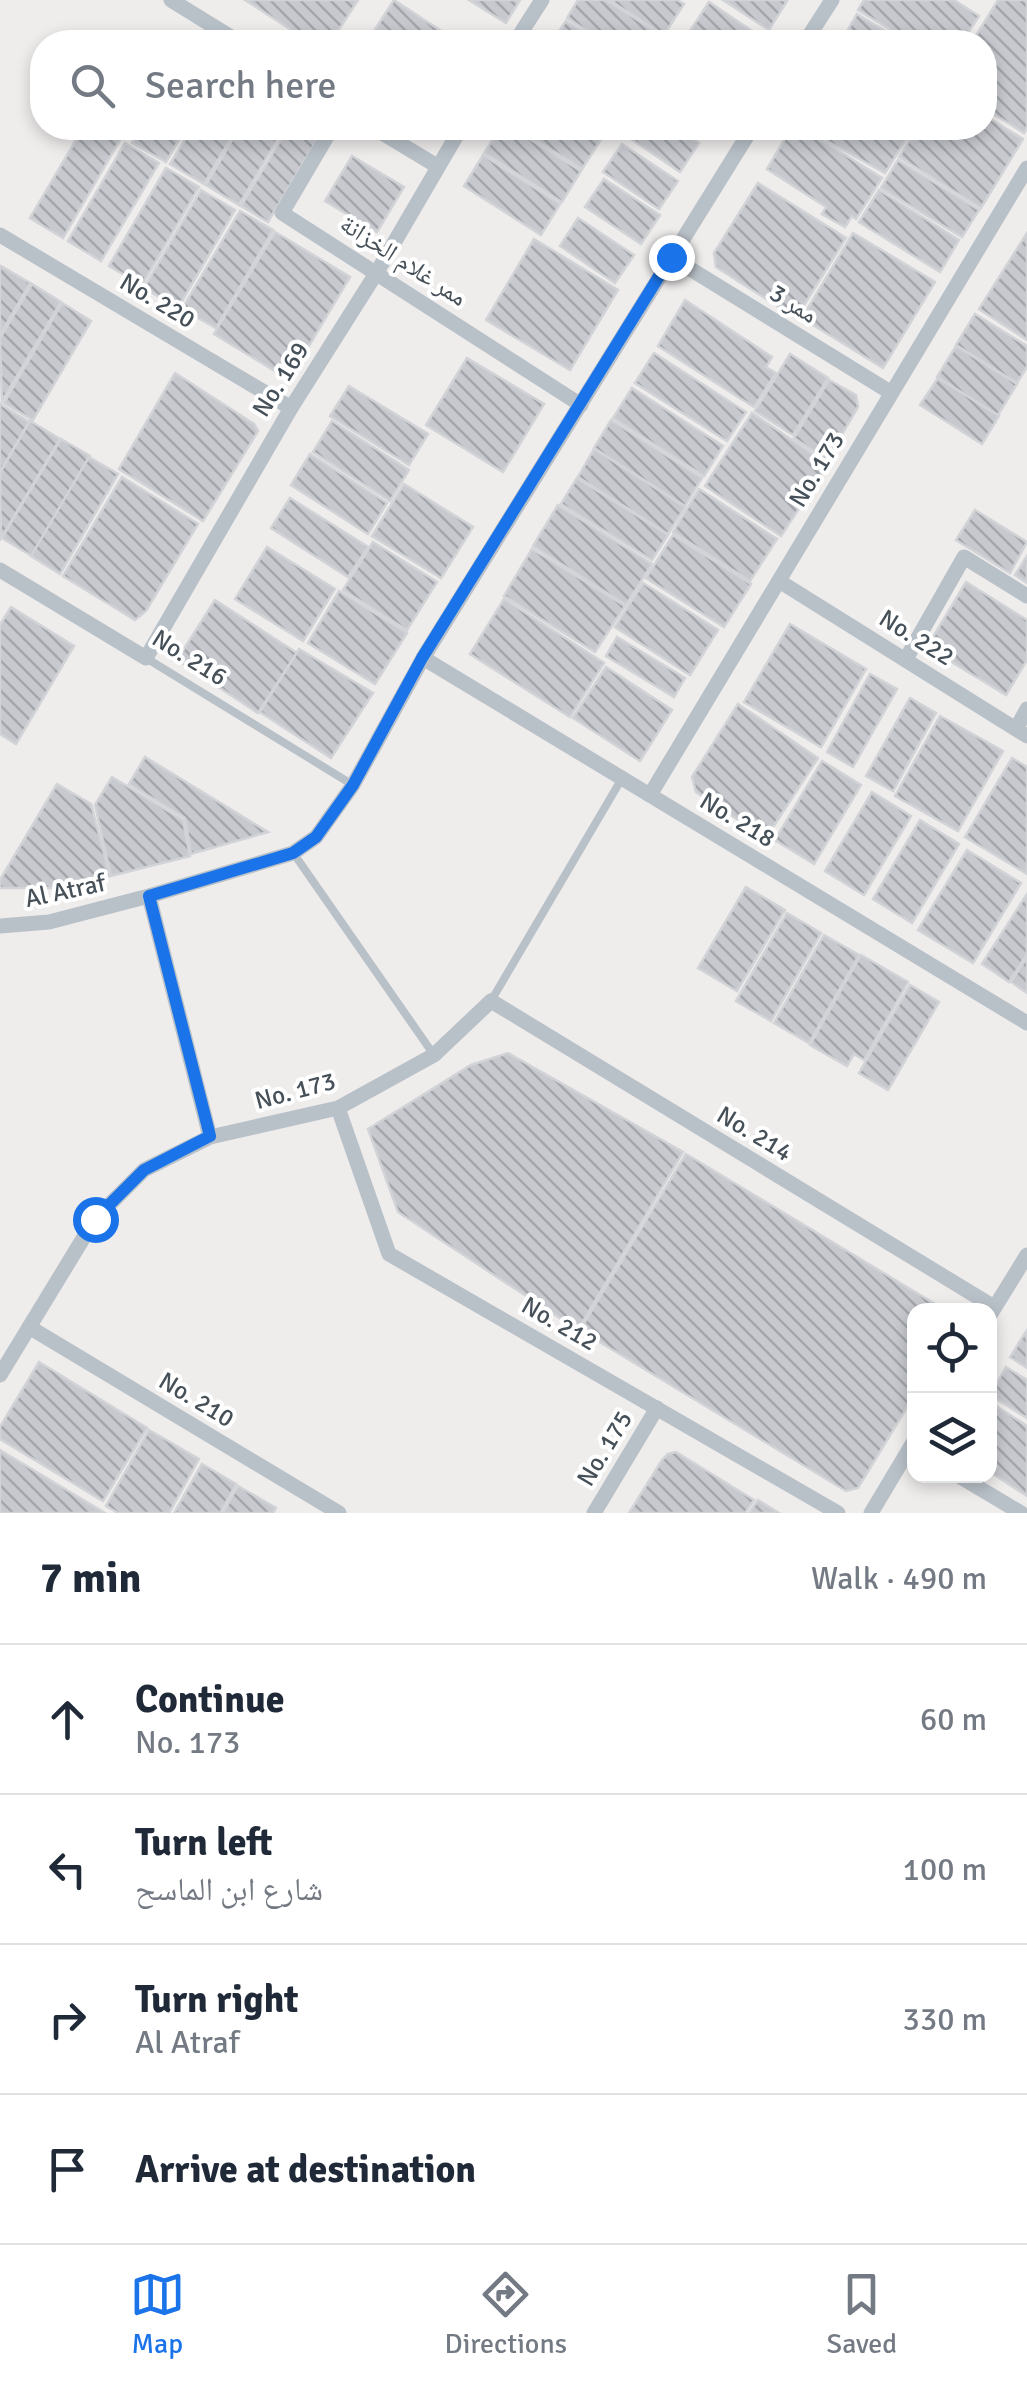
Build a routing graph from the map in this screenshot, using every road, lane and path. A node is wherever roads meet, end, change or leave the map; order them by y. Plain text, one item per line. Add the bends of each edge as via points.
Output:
1 (171, 0) edge
2 (542, 0) edge
3 (832, 0) edge
4 (220, 30) edge
5 (523, 30) edge
6 (813, 30) edge
7 (325, 140) edge
8 (394, 140) edge
9 (454, 140) edge
10 (744, 140) edge
11 (437, 166) junction
12 (1027, 168) edge
13 (1021, 191) edge
14 (0, 235) edge
15 (671, 257) junction
16 (377, 272) junction
17 (890, 392) junction
18 (581, 405) junction
19 (290, 408) junction
20 (0, 570) edge
21 (779, 581) junction
22 (1027, 596) edge
23 (146, 658) junction
24 (422, 658) junction
25 (906, 659) junction
26 (1027, 709) edge
27 (1021, 732) edge
28 (621, 780) junction
29 (353, 785) junction
30 (650, 796) junction
31 (293, 853) junction
32 (149, 896) junction
33 (1, 928) edge
34 (491, 1001) junction
35 (1027, 1023) edge
36 (434, 1056) junction
37 (338, 1108) junction
38 (210, 1136) junction
39 (1027, 1255) edge
40 (979, 1303) edge
41 (997, 1303) edge
42 (30, 1327) junction
43 (0, 1376) edge
44 (657, 1408) junction
45 (907, 1454) edge
46 (971, 1483) edge
47 (340, 1513) edge
48 (594, 1513) edge
49 (838, 1513) edge
50 (870, 1513) edge
51 (1021, 1513) edge

1 - 4 street
2 - 5 street
3 - 6 street
7 - 16 street, ممر غلام الخزانة via 282,213
8 - 11 street
9 - 11 street, No. 169
10 - 15 street, Al Atraf
11 - 16 street, No. 169
12 - 13 street, No. 173
13 - 17 street, No. 173
14 - 19 street, No. 220
15 - 17 street, ممر 3
15 - 18 street, Al Atraf
16 - 18 street, ممر غلام الخزانة
16 - 19 street, No. 169
17 - 21 street, No. 173
18 - 24 street, Al Atraf
19 - 23 street, No. 169
20 - 23 street, No. 216
21 - 25 street, No. 222
21 - 30 street, No. 173
22 - 25 street via 964,557
23 - 29 lane, No. 216
24 - 28 street, No. 218
24 - 29 street, Al Atraf
25 - 27 street, No. 222
26 - 27 street
28 - 30 street, No. 218
28 - 34 lane, No. 173
29 - 31 street, Al Atraf via 316,837
30 - 35 street, No. 218
31 - 32 street, Al Atraf
31 - 36 lane
32 - 33 street, Al Atraf
32 - 38 street
34 - 36 street, No. 173
34 - 40 street, No. 214
36 - 37 street, No. 173
37 - 38 street, No. 173
37 - 44 street, No. 212 via 390,1254
38 - 42 street, No. 173 via 144,1170 95,1219
39 - 41 street
42 - 43 street, No. 173
42 - 47 street, No. 210
44 - 48 street, No. 175
44 - 49 street, No. 212
45 - 50 street
46 - 51 street

